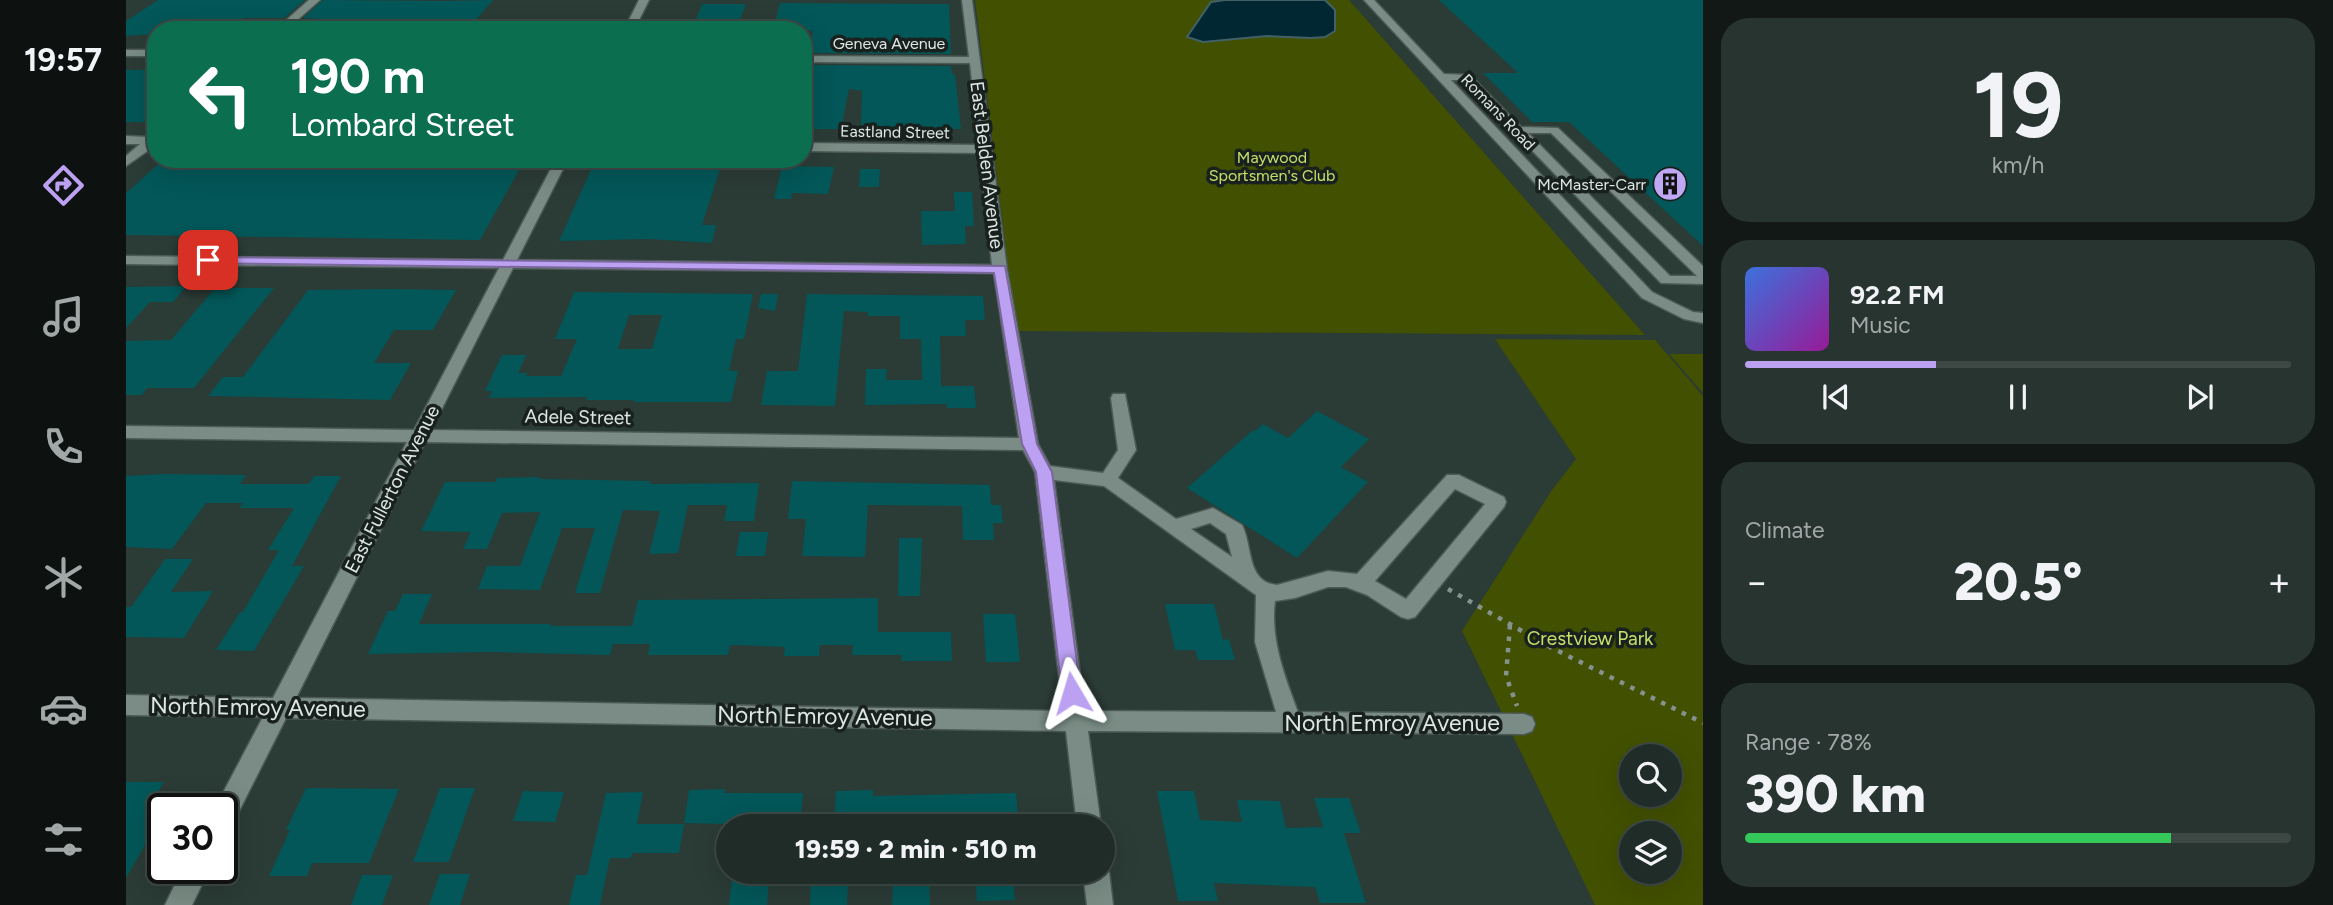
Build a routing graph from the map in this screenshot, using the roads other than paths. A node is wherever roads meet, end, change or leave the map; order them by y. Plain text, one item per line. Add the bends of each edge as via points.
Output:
1 (315, 0) edge
2 (644, 0) edge
3 (967, 0) edge
4 (1369, 0) edge
5 (290, 21) edge
6 (634, 21) edge
7 (126, 53) edge
8 (147, 53) edge
9 (812, 59) edge
10 (974, 60) junction
11 (1440, 77) junction
12 (1520, 130) junction
13 (1492, 131) junction
14 (147, 139) edge
15 (126, 140) edge
16 (147, 145) edge
17 (812, 147) edge
18 (987, 149) junction
19 (126, 162) edge
20 (557, 168) edge
21 (126, 260) edge
22 (508, 264) junction
23 (1000, 269) junction
24 (1703, 274) edge
25 (1703, 280) edge
26 (1703, 318) edge
27 (1119, 398) dead end
28 (126, 432) edge
29 (420, 436) junction
30 (1030, 444) junction
31 (1044, 472) junction
32 (1108, 480) junction
33 (1175, 526) junction
34 (1246, 577) junction
35 (1361, 583) junction
36 (1266, 592) junction
37 (126, 705) edge
38 (280, 707) junction
39 (1075, 720) junction
40 (1290, 722) junction
41 (1524, 724) road end
42 (235, 793) edge
43 (1087, 814) edge
44 (189, 884) edge
45 (1097, 884) edge
46 (178, 905) edge
47 (1100, 905) edge

1 - 5 street
2 - 6 street
3 - 10 street, East Belden Avenue
4 - 11 street, Romans Road
7 - 8 street
9 - 10 street, Geneva Avenue
10 - 18 street, East Belden Avenue
11 - 12 street via 1466,77
11 - 13 street, Romans Road
12 - 13 street
12 - 24 street via 1554,130
12 - 25 street via 1666,280
13 - 26 street, Romans Road via 1647,295
14 - 15 street
16 - 19 street
17 - 18 street, Eastland Street
18 - 23 street, East Belden Avenue
20 - 22 street, East Fullerton Avenue
21 - 22 street
22 - 23 street
22 - 29 street, East Fullerton Avenue
23 - 30 street, East Belden Avenue
27 - 32 street via 1127,450
28 - 29 street, Adele Street
29 - 30 street, Adele Street
29 - 38 street, East Fullerton Avenue
30 - 31 street, East Belden Avenue
31 - 32 street
31 - 39 street, East Belden Avenue
32 - 33 street
33 - 34 street
33 - 34 street via 1213,515 1235,530
34 - 36 street
35 - 35 street via 1408,611 1497,502 1453,480
35 - 36 street via 1337,578 1283,594
36 - 40 street via 1263,627
37 - 38 street, North Emroy Avenue
38 - 39 street, North Emroy Avenue
38 - 42 street, East Fullerton Avenue
39 - 40 street, North Emroy Avenue
39 - 43 street, East Belden Avenue
40 - 41 street, North Emroy Avenue
44 - 46 street
45 - 47 street

